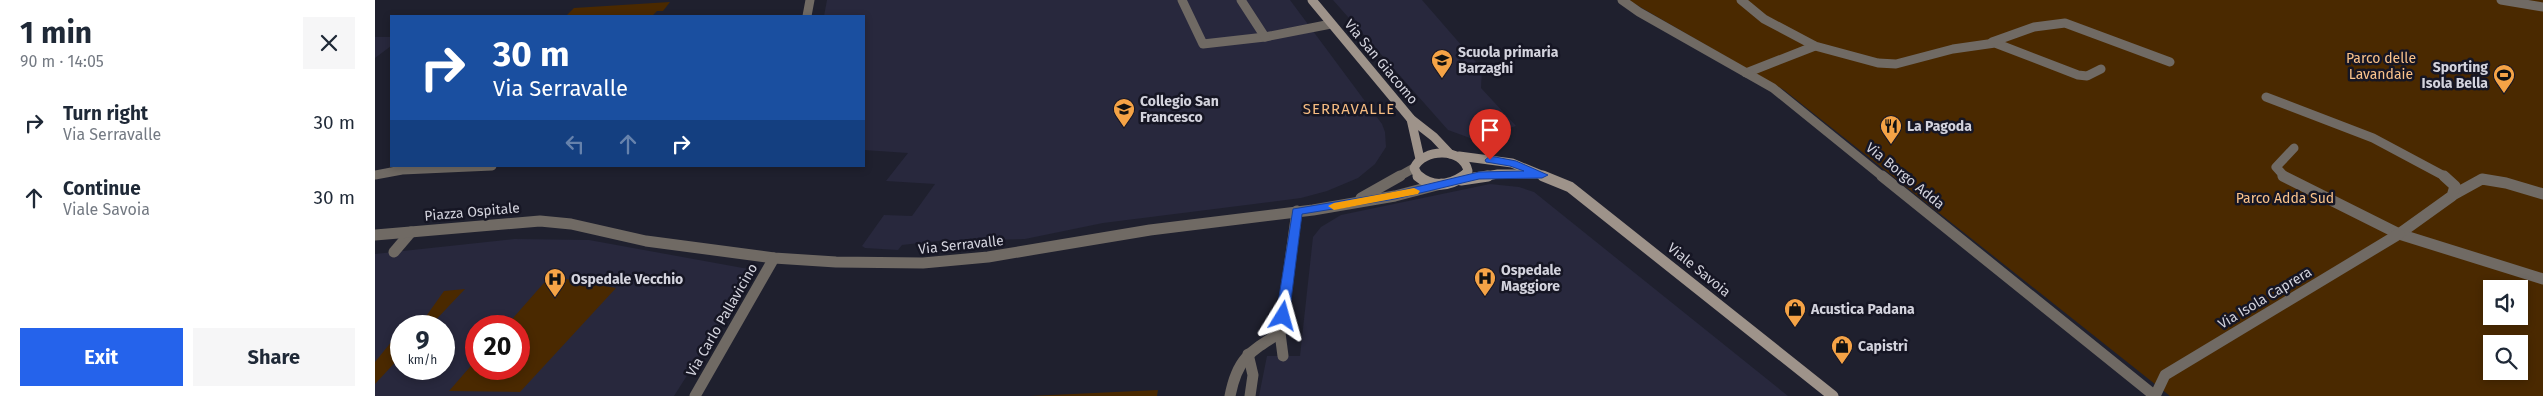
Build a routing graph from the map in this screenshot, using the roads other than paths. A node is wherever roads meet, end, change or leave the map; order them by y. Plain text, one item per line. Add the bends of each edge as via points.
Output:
1 (810, 0) edge
2 (1181, 0) edge
3 (1241, 0) edge
4 (1312, 0) edge
5 (1622, 0) edge
6 (1741, 0) edge
7 (2501, 0) edge
8 (2543, 8) edge
9 (807, 15) edge
10 (1331, 24) junction
11 (1265, 37) junction
12 (1987, 43) junction
13 (1815, 46) junction
14 (2171, 62) dead end
15 (2101, 69) dead end
16 (1746, 73) junction
17 (2266, 97) dead end
18 (1411, 119) junction
19 (2294, 148) dead end
20 (1455, 155) junction
21 (1421, 159) junction
22 (468, 167) edge
23 (1414, 168) junction
24 (375, 175) edge
25 (1542, 175) junction
26 (1459, 180) junction
27 (1441, 184) junction
28 (2543, 194) edge
29 (2452, 196) junction
30 (1353, 202) junction
31 (1297, 211) junction
32 (571, 224) joint
33 (411, 232) junction
34 (2399, 234) junction
35 (375, 236) edge
36 (394, 252) dead end
37 (774, 258) junction
38 (2543, 279) edge
39 (1280, 333) junction
40 (1248, 354) junction
41 (1283, 356) dead end
42 (695, 396) edge
43 (1230, 396) edge
44 (1250, 396) edge
45 (1833, 396) edge
46 (2155, 396) edge

1 - 9 street
2 - 11 street via 1203,44
3 - 11 street
4 - 10 street, Via San Giacomo
5 - 16 street, Via Borgo Adda
6 - 13 street via 1764,19
7 - 8 street
10 - 11 street
10 - 18 street, Via San Giacomo
12 - 13 street via 1888,64
12 - 14 street via 2041,24 2060,22
12 - 15 street via 2011,47 2078,75 2087,76
13 - 16 street
16 - 46 street, Via Borgo Adda via 1773,88
17 - 29 street via 2373,138 2438,172 2455,186
18 - 20 street, Via San Giacomo
18 - 21 street, Via San Giacomo
19 - 34 street via 2276,167 2280,174
20 - 21 street, Viale Savoia via 1434,154
20 - 25 street, Viale Savoia via 1512,163
20 - 26 street via 1468,166 1468,171
21 - 23 street
22 - 24 street via 401,170
23 - 27 street via 1425,181
23 - 30 street, Via Serravalle
25 - 26 street, Viale Savoia via 1497,174
25 - 45 street, Viale Savoia via 1570,187
26 - 27 street, Viale Savoia
27 - 30 street, Via Serravalle via 1395,196
28 - 29 street, Via Isola Caprera via 2482,179
29 - 34 street, Via Isola Caprera
30 - 31 street, Via Serravalle
31 - 37 street, Via Serravalle via 962,260 880,263
31 - 39 street
32 - 33 street, Piazza Ospitale via 522,221
32 - 37 street, Via Serravalle via 646,240
33 - 35 street, Piazza Ospitale
33 - 36 street
34 - 38 street
34 - 46 street, Via Isola Caprera via 2165,375
37 - 42 street, Via Carlo Pallavicino
39 - 40 street
39 - 41 street
40 - 43 street via 1234,372
40 - 44 street via 1253,365

